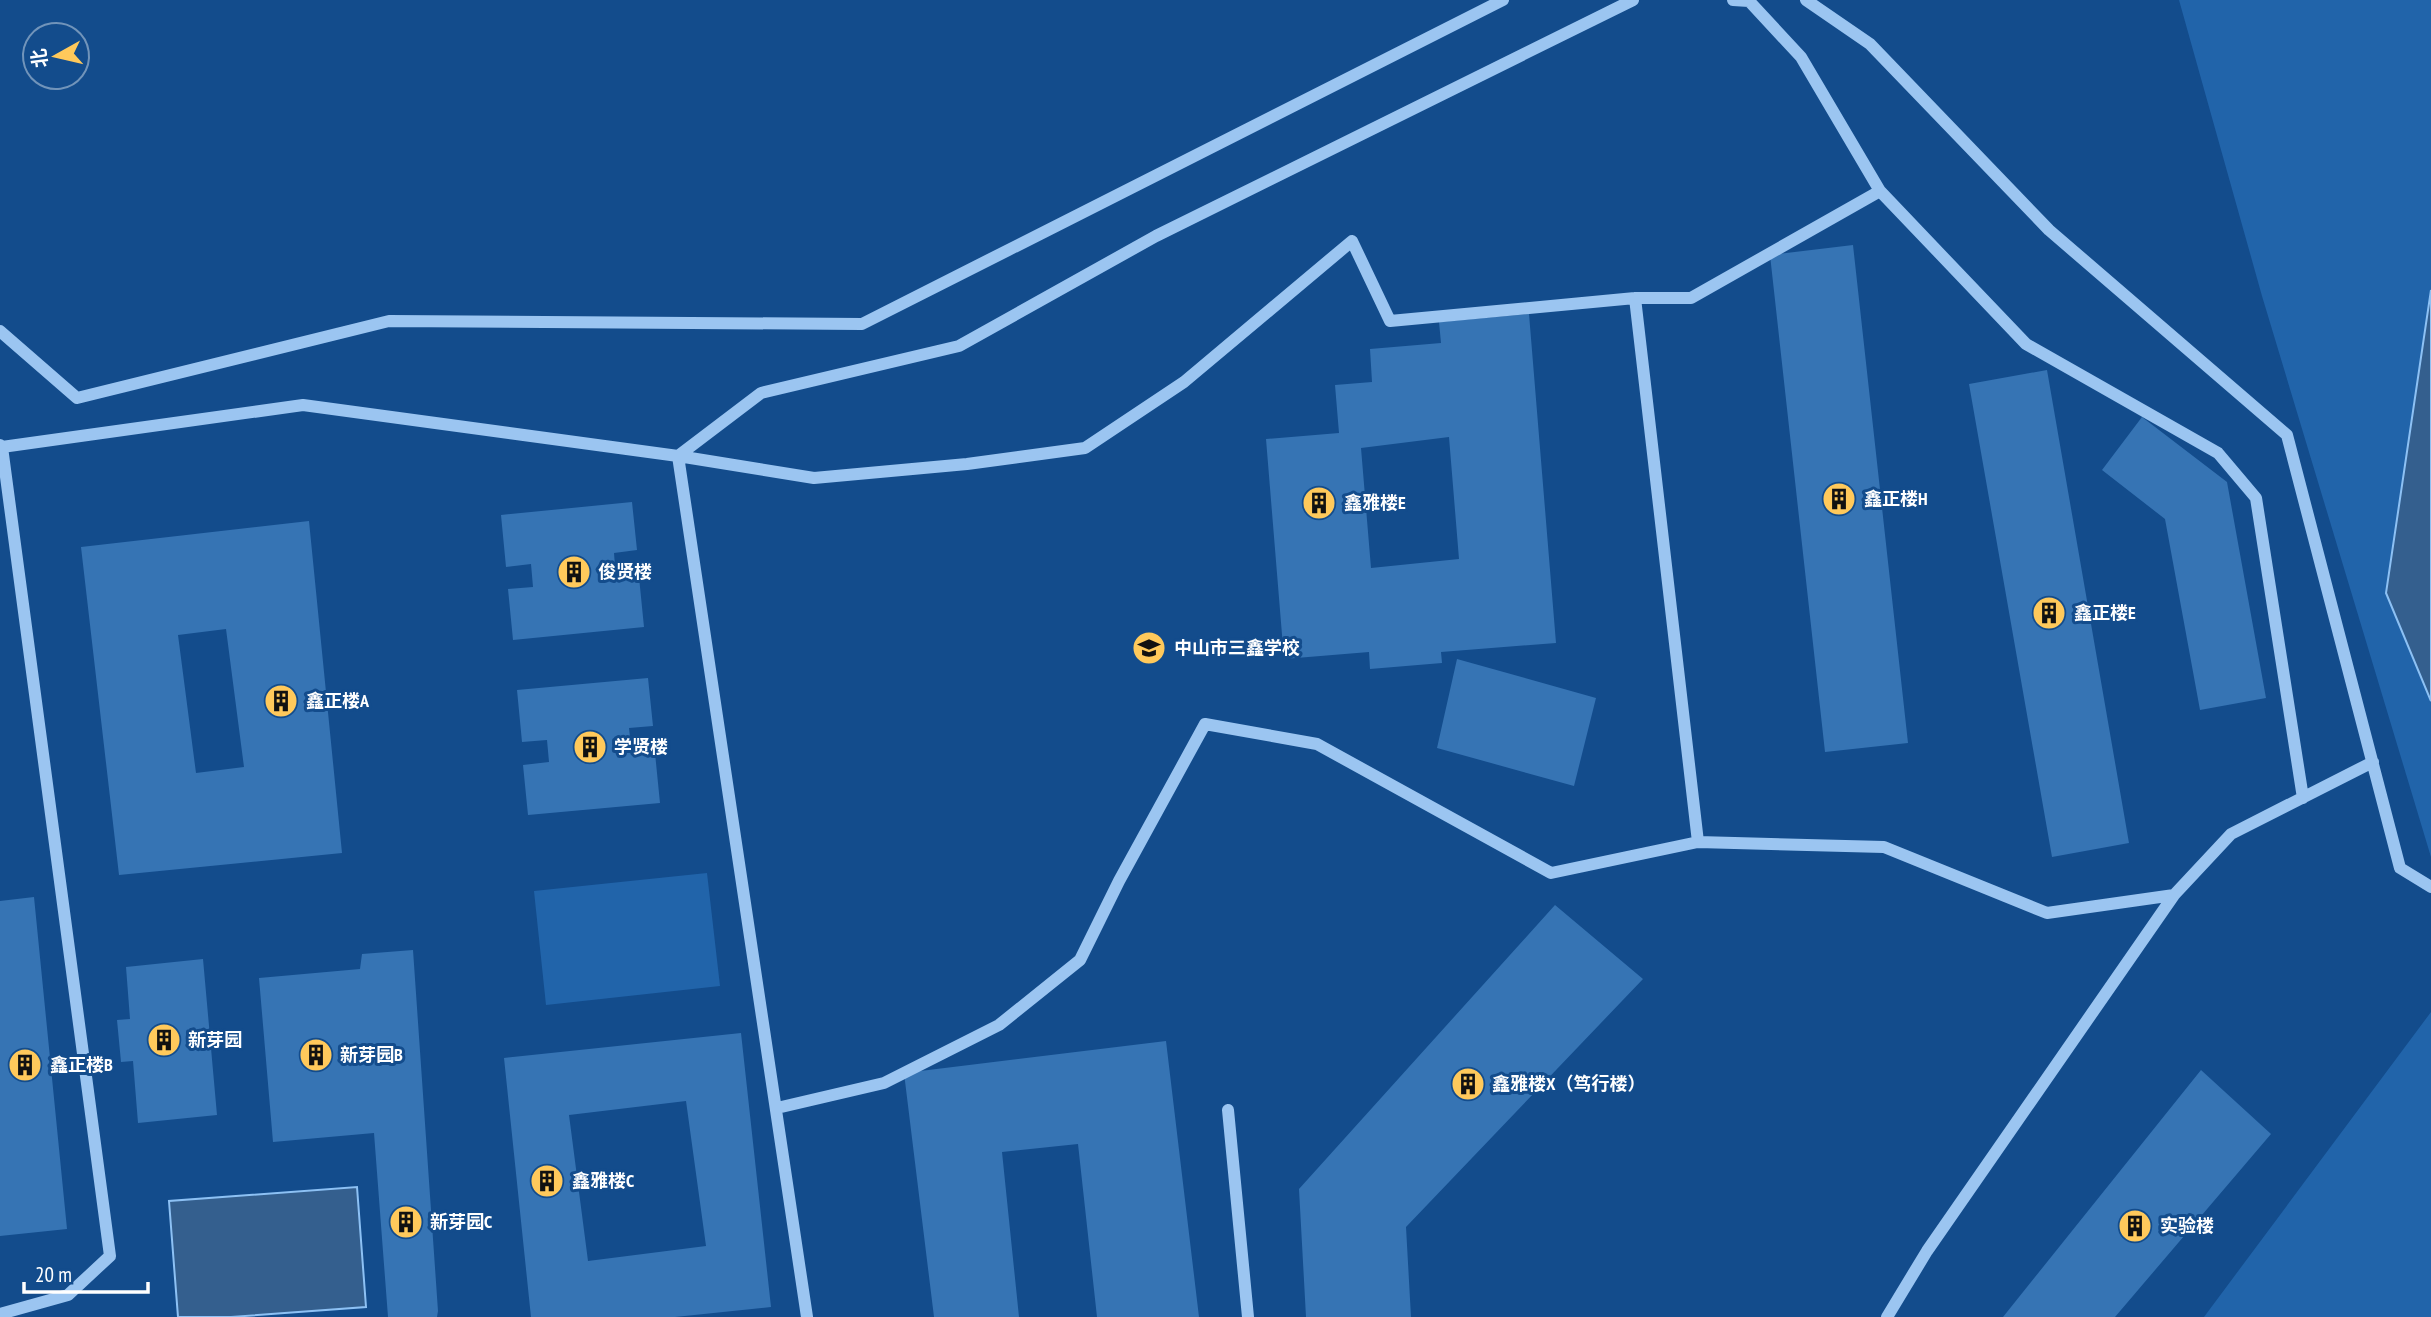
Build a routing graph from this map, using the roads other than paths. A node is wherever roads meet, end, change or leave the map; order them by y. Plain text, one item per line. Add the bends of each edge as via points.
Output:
1 (1503, 0) edge
2 (1633, 0) edge
3 (1733, 0) edge
4 (1806, 0) edge
5 (1880, 191) junction
6 (1635, 298) junction
7 (0, 331) edge
8 (1, 446) edge
9 (678, 456) junction
10 (2372, 762) junction
11 (2303, 798) junction
12 (1698, 842) junction
13 (2431, 887) edge
14 (2174, 895) junction
15 (777, 1108) junction
16 (1228, 1110) dead end
17 (0, 1314) edge
18 (807, 1317) edge
19 (1248, 1317) edge
20 (1887, 1317) edge

1 - 7 street via 862,324 389,321 77,398
2 - 9 street via 1156,236 958,346 761,393
3 - 5 street via 1749,1 1801,57
4 - 10 street via 1870,44 2049,230 2287,435
5 - 6 street via 1691,298
5 - 11 street via 2026,344 2218,453 2256,498
6 - 9 street via 1390,321 1352,241 1184,382 1085,448 814,478
6 - 12 street
8 - 9 street via 303,405
8 - 17 street via 110,1256 68,1295
9 - 15 street
10 - 11 street
10 - 13 street via 2400,868
11 - 14 street via 2231,834
12 - 14 street via 1884,847 2047,913
12 - 15 street via 1551,873 1317,744 1205,724 1080,960 999,1025 884,1083
14 - 20 street via 1927,1251
15 - 18 street
16 - 19 street

